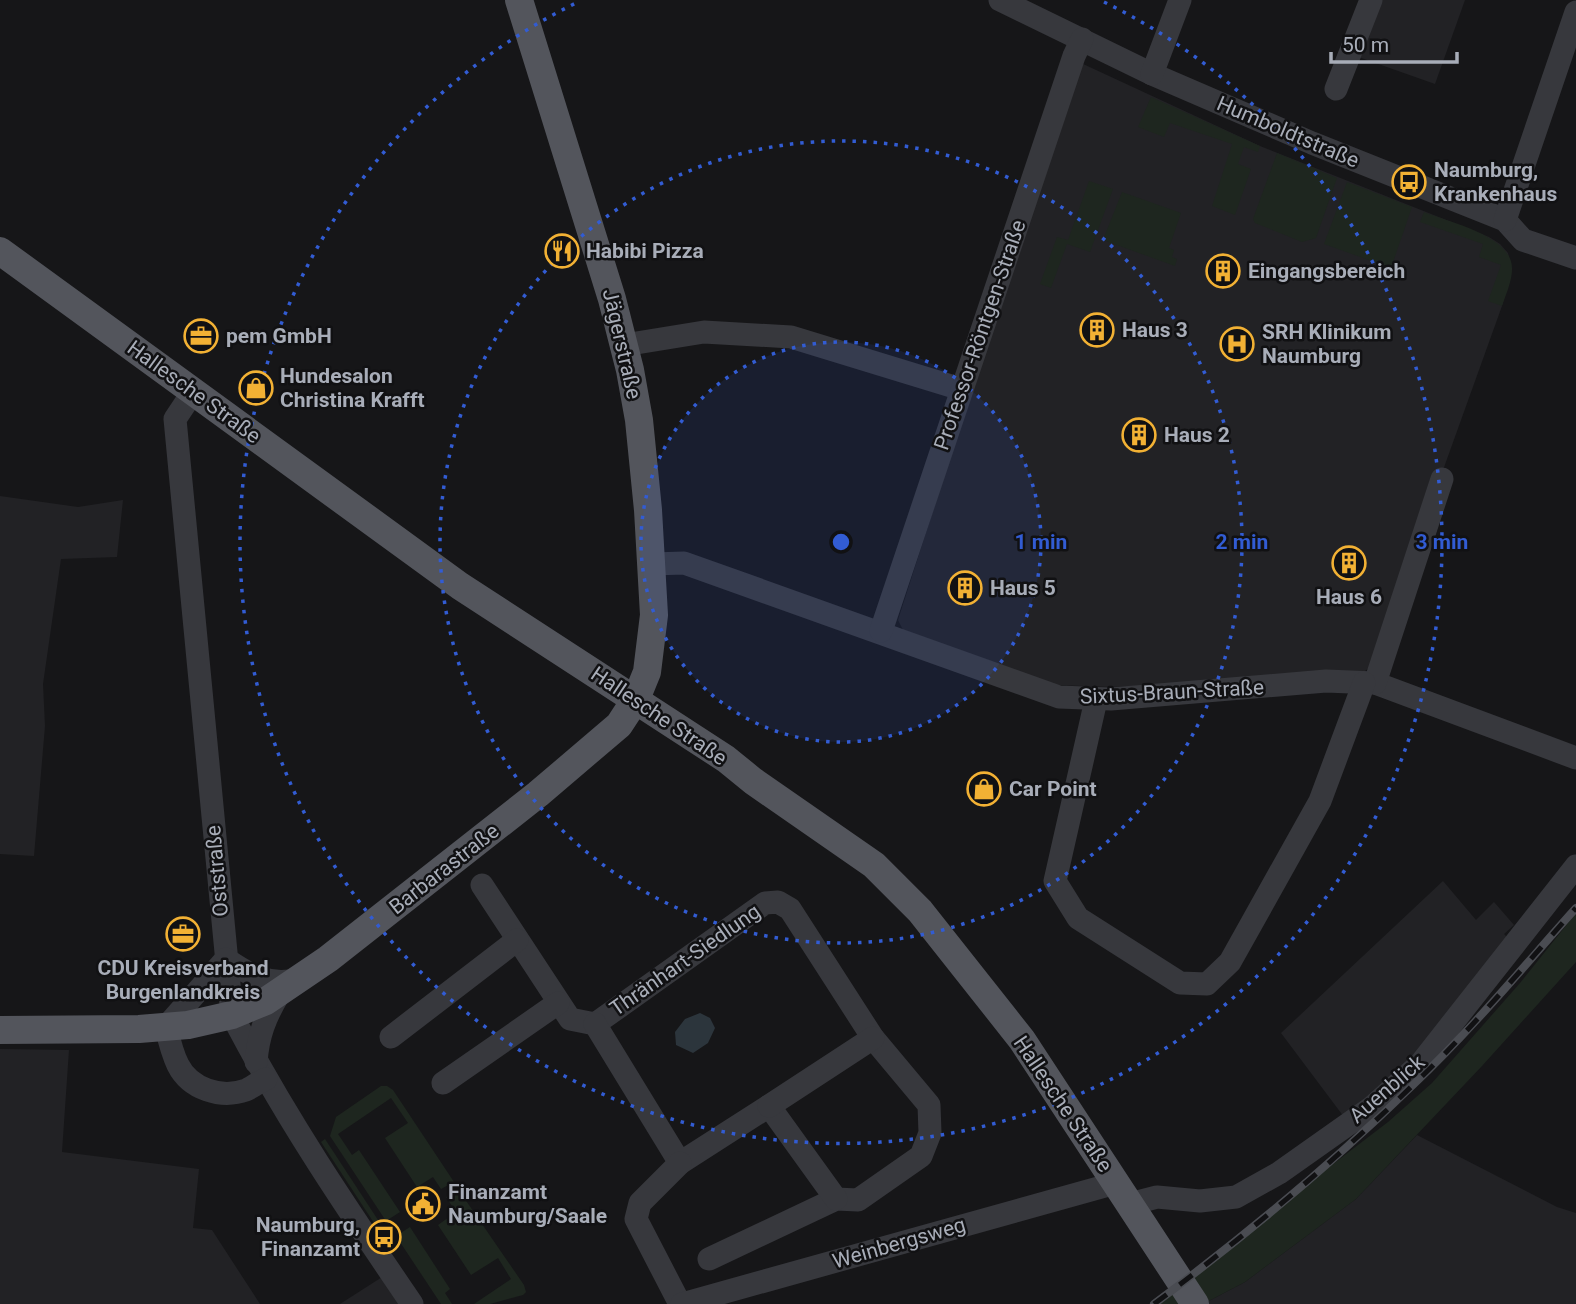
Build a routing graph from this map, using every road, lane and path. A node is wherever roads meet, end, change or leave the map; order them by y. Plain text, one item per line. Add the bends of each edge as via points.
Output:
1 (519, 0) edge
2 (1000, 0) edge
3 (1180, 0) edge
4 (1371, 0) edge
5 (1576, 12) edge
6 (1082, 39) junction
7 (1569, 53) edge
8 (1152, 74) junction
9 (1336, 89) dead end
10 (1505, 220) junction
11 (0, 251) edge
12 (1576, 258) edge
13 (624, 345) junction
14 (961, 389) junction
15 (194, 392) junction
16 (1442, 480) dead end
17 (652, 564) junction
18 (881, 632) junction
19 (1369, 683) junction
20 (636, 699) junction
21 (1096, 700) junction
22 (1576, 758) edge
23 (1576, 866) edge
24 (482, 884) dead end
25 (517, 940) junction
26 (226, 959) junction
27 (290, 986) junction
28 (558, 1003) junction
29 (232, 1015) junction
30 (595, 1024) junction
31 (166, 1027) junction
32 (0, 1030) edge
33 (391, 1037) dead end
34 (873, 1038) junction
35 (261, 1071) junction
36 (443, 1083) dead end
37 (769, 1107) junction
38 (680, 1163) junction
39 (1123, 1193) junction
40 (836, 1199) junction
41 (709, 1259) dead end
42 (412, 1304) edge
43 (681, 1304) edge
44 (1195, 1304) edge

1 - 13 main road, Jägerstraße
2 - 6 street, Humboldtstraße
3 - 8 street
4 - 9 street
5 - 7 street
6 - 8 street, Humboldtstraße
6 - 14 street, Professor-Röntgen-Straße
7 - 10 street
8 - 10 street, Humboldtstraße
10 - 12 street, Humboldtstraße via 1523,240
11 - 15 main road, Hallesche Straße
13 - 14 street via 704,332 791,337
13 - 17 main road, Jägerstraße via 640,430
14 - 18 street, Professor-Röntgen-Straße
15 - 20 main road, Hallesche Straße via 460,586
15 - 26 street, Oststraße via 175,419
16 - 19 street
17 - 18 street, Sixtus-Braun-Straße via 684,563
17 - 20 main road, Jägerstraße via 650,656
18 - 21 street, Sixtus-Braun-Straße via 1059,696
19 - 21 street, Sixtus-Braun-Straße via 1326,681
19 - 21 street via 1320,802 1230,962 1207,984 1180,983 1078,918 1055,881
19 - 22 street, Sixtus-Braun-Straße
20 - 27 main road, Barbarastraße via 619,725 538,794
20 - 39 main road, Hallesche Straße via 848,845 898,887 1021,1040
23 - 39 street, Auenblick via 1421,1063 1371,1108 1279,1173 1236,1197 1200,1201
24 - 25 street, Thränhart-Siedlung
25 - 28 street, Thränhart-Siedlung
25 - 33 street
26 - 27 street via 247,974
26 - 29 street, Oststraße
26 - 31 street
27 - 29 main road, Barbarastraße
27 - 35 street via 265,1018 258,1041
28 - 30 street, Thränhart-Siedlung via 569,1019
28 - 36 street
29 - 31 main road, Barbarastraße
29 - 35 street, Oststraße
30 - 34 street, Thränhart-Siedlung via 765,903 778,902 790,909
30 - 38 street, Thränhart-Siedlung
31 - 32 main road, Barbarastraße
31 - 35 street via 178,1066 194,1085 223,1093 245,1090
34 - 37 street
34 - 40 street, Thränhart-Siedlung via 929,1105 930,1133 920,1156 858,1200
35 - 42 street, Oststraße
37 - 38 street
37 - 40 street
38 - 43 street via 640,1203 636,1219
39 - 43 street, Weinbergsweg
39 - 44 main road, Hallesche Straße
40 - 41 street, Thränhart-Siedlung

